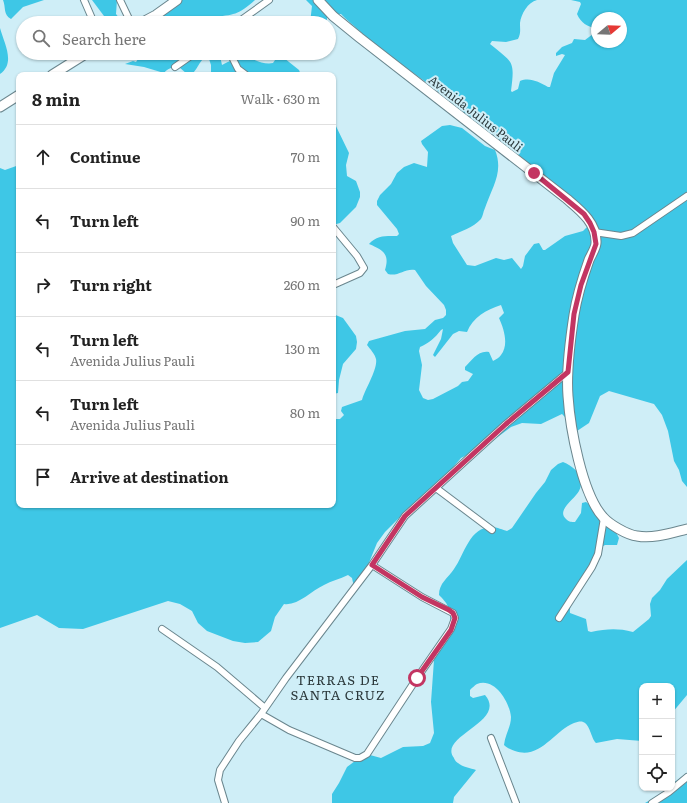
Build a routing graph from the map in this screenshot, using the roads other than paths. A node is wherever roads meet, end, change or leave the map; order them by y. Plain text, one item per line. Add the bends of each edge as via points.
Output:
1 (84, 0) edge
2 (120, 0) edge
3 (177, 0) edge
4 (269, 0) edge
5 (318, 0) edge
6 (91, 16) edge
7 (128, 16) edge
8 (154, 16) edge
9 (247, 16) edge
10 (334, 16) edge
11 (336, 18) edge
12 (76, 60) edge
13 (185, 60) edge
14 (233, 60) edge
15 (175, 67) dead end
16 (57, 72) edge
17 (241, 72) edge
18 (16, 97) edge
19 (0, 107) edge
20 (687, 196) edge
21 (336, 230) edge
22 (594, 232) junction
23 (336, 284) edge
24 (568, 372) junction
25 (436, 488) junction
26 (604, 518) junction
27 (687, 528) edge
28 (492, 530) dead end
29 (372, 565) junction
30 (558, 618) dead end
31 (162, 629) dead end
32 (265, 708) junction
33 (261, 714) junction
34 (491, 738) dead end
35 (687, 777) edge
36 (225, 803) edge
37 (516, 803) edge
38 (652, 803) edge

1 - 6 street
2 - 7 street
3 - 8 street
4 - 9 street
5 - 10 street, Avenida Julius Pauli
11 - 22 street, Avenida Julius Pauli via 567,199 584,214
12 - 16 street
13 - 15 street
14 - 17 street
18 - 19 street
20 - 22 street via 633,233 621,236
21 - 23 street via 358,256 364,268 360,273
22 - 24 street via 596,244 581,285 574,314
24 - 25 street
24 - 26 street via 571,427 577,453 588,489 596,508
25 - 28 street
25 - 29 street via 405,516
26 - 27 street via 636,536 651,537
26 - 30 street via 598,554
29 - 32 street
29 - 33 street via 422,597 449,610 455,618 451,630 367,754 355,758 289,730
31 - 32 street
32 - 33 street
33 - 36 street via 220,770 218,780
34 - 37 street
35 - 38 street

